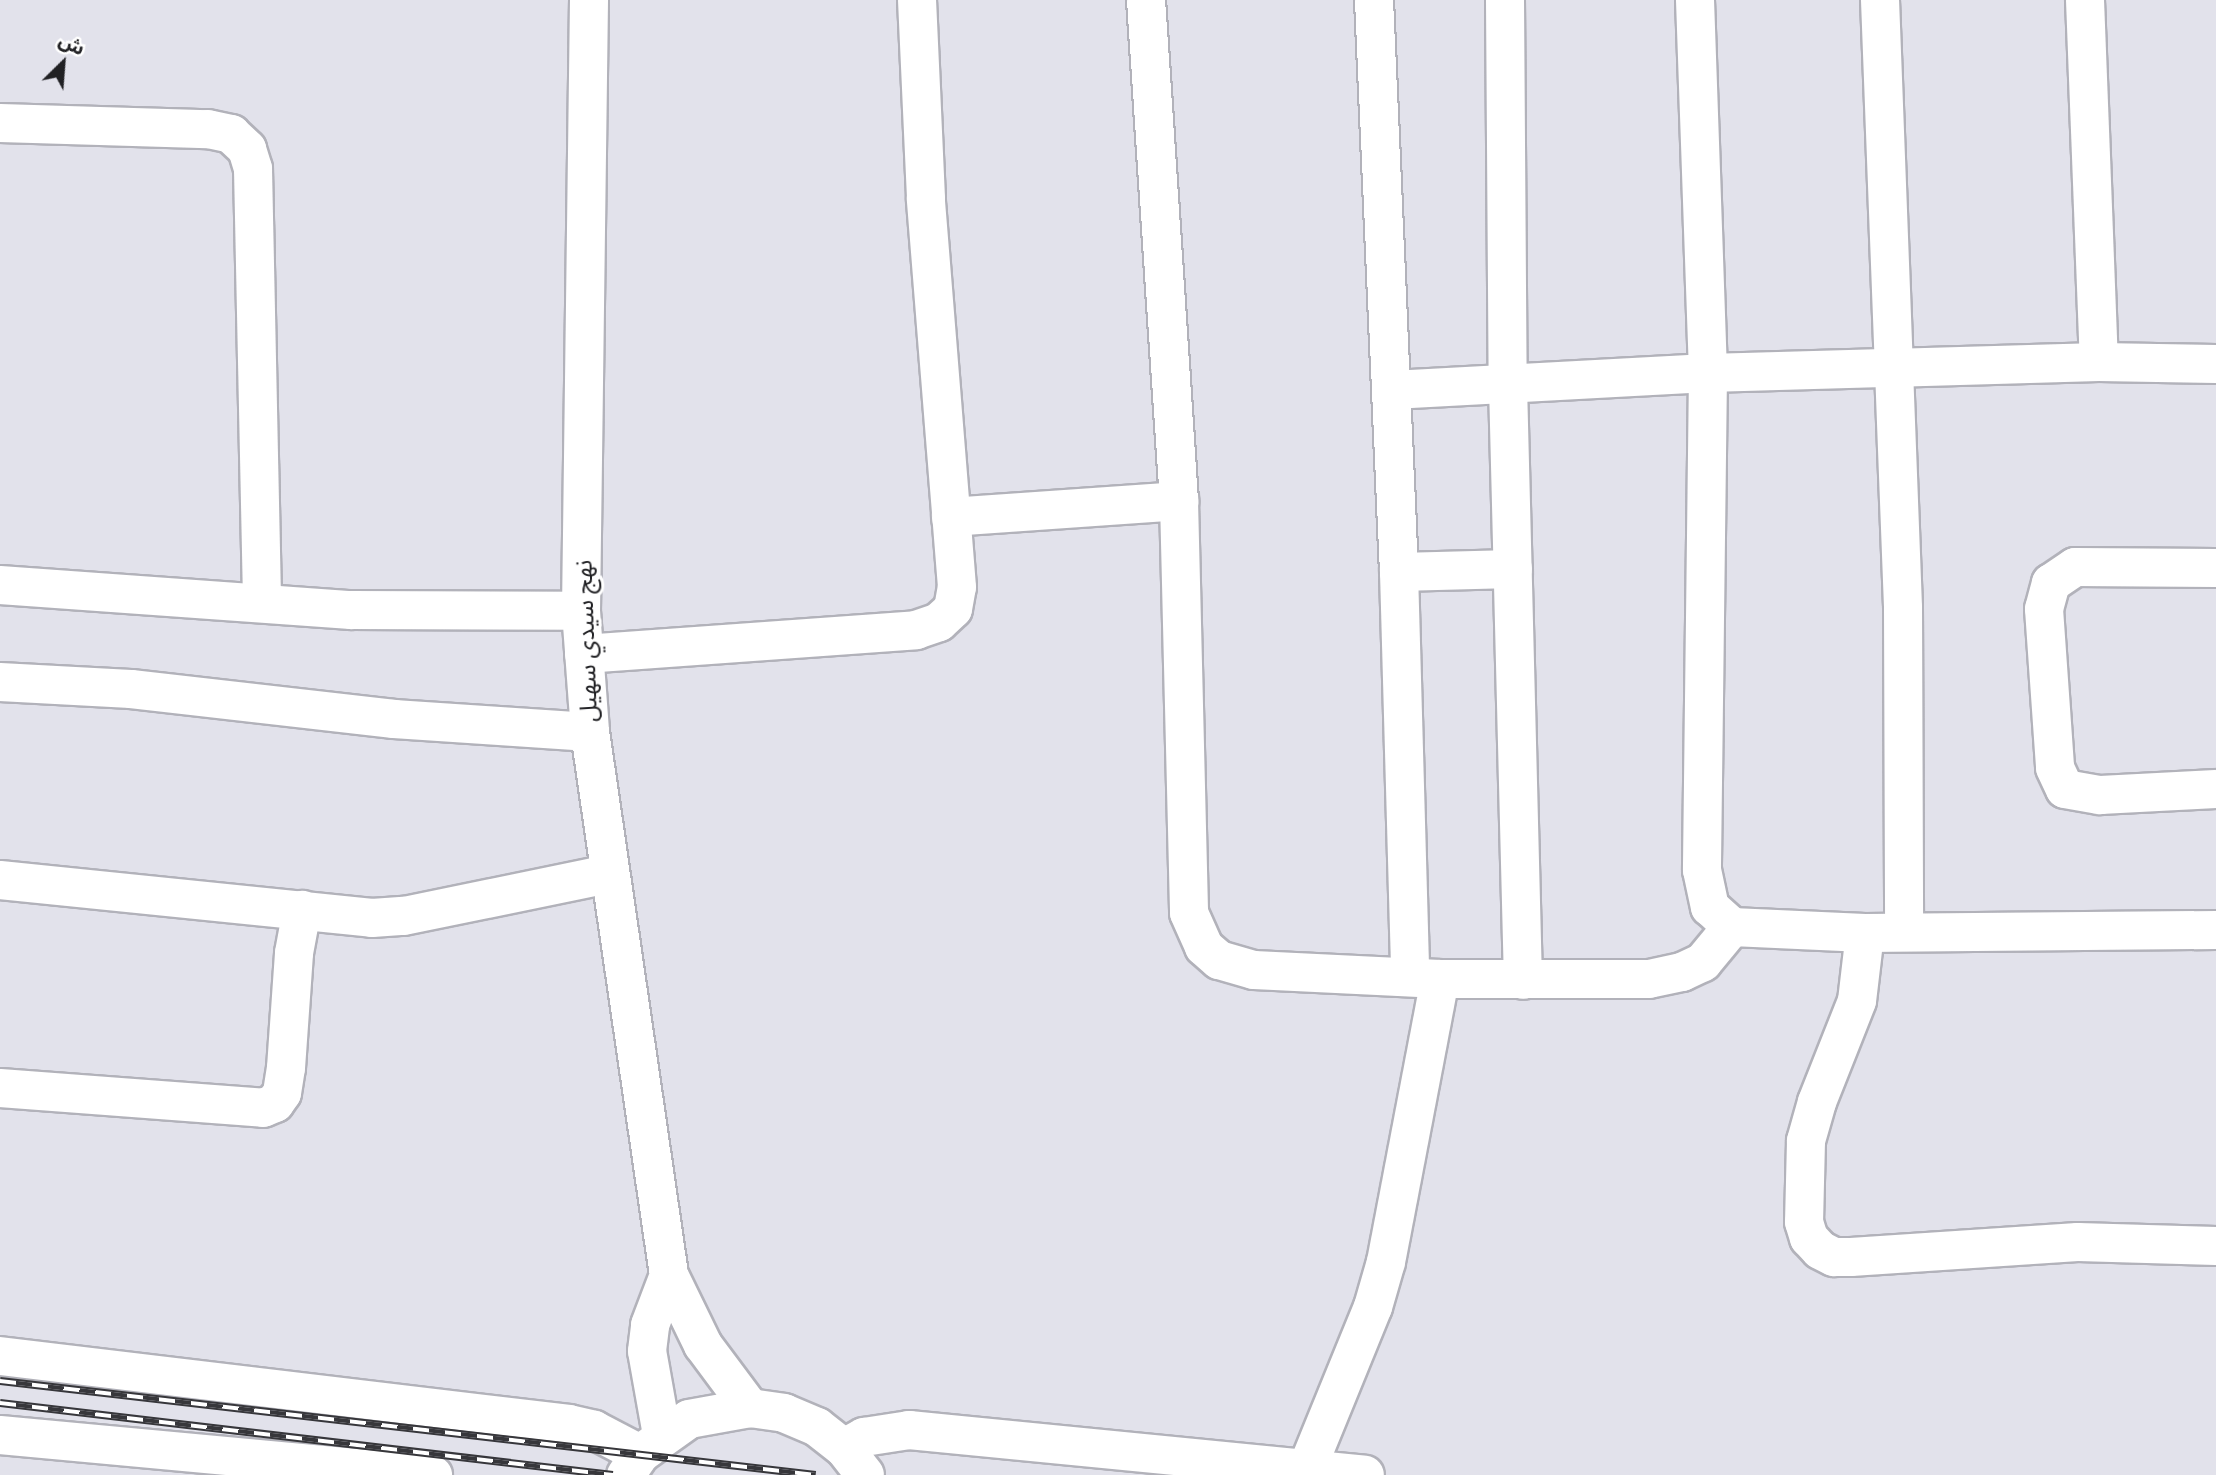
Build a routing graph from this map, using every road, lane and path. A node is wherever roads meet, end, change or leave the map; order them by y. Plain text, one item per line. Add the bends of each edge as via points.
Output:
1 (589, 0) edge
2 (917, 0) edge
3 (1146, 0) edge
4 (1374, 0) edge
5 (1505, 0) edge
6 (1695, 0) edge
7 (1880, 0) edge
8 (2085, 0) edge
9 (0, 123) edge
10 (2099, 362) junction
11 (2216, 364) edge
12 (1891, 370) junction
13 (1708, 373) junction
14 (1508, 385) junction
15 (1392, 390) junction
16 (1179, 500) junction
17 (951, 517) junction
18 (2216, 568) edge
19 (1513, 569) junction
20 (1399, 572) junction
21 (0, 585) edge
22 (262, 603) junction
23 (581, 611) junction
24 (584, 654) junction
25 (0, 682) edge
26 (590, 732) junction
27 (2216, 789) edge
28 (608, 874) junction
29 (0, 880) edge
30 (302, 910) junction
31 (1732, 927) junction
32 (1904, 930) junction
33 (2216, 930) edge
34 (1865, 933) junction
35 (1425, 978) junction
36 (1523, 980) junction
37 (0, 1088) edge
38 (2216, 1246) edge
39 (669, 1275) junction
40 (0, 1356) edge
41 (750, 1408) junction
42 (0, 1435) edge
43 (642, 1455) edge
44 (855, 1462) edge
45 (1306, 1471) junction
46 (433, 1475) edge
47 (1365, 1475) edge

1 - 23 street, نهج سيدي سهيل
2 - 17 street via 926,198
3 - 16 street
4 - 15 street
5 - 14 street
6 - 13 street
7 - 12 street
8 - 10 street
9 - 22 street via 208,129 231,134 247,149 253,169
10 - 11 street
10 - 12 street
12 - 13 street
12 - 32 street via 1903,608
13 - 14 street
13 - 31 street via 1702,870 1710,907
14 - 15 street
14 - 19 street
15 - 20 street
16 - 17 street
16 - 35 street via 1189,913 1194,932 1211,954 1236,967
17 - 24 street via 957,587 953,609 939,622 916,630
18 - 27 street via 2075,567 2051,583 2045,609 2055,768 2065,789 2100,795
19 - 20 street
19 - 36 street
20 - 35 street
21 - 22 street
22 - 23 street via 351,610
23 - 24 street, نهج سيدي سهيل
24 - 26 street, نهج سيدي سهيل
25 - 26 street via 131,690 394,719
26 - 28 street, نهج سيدي سهيل
28 - 30 street via 404,916
28 - 39 street, نهج سيدي سهيل
29 - 30 street
30 - 37 street via 284,1080 275,1103 263,1108
31 - 34 street
31 - 36 street via 1703,962 1682,972 1650,979
32 - 33 street
32 - 34 street
34 - 38 street via 1857,1001 1806,1142 1804,1223 1820,1250 1834,1257 2078,1242
35 - 36 street
35 - 45 street via 1386,1262 1373,1307
39 - 41 street, نهج سيدي سهيل via 703,1345
39 - 43 street, نهج سيدي سهيل via 650,1325
40 - 43 street via 569,1424 594,1430
41 - 43 street via 689,1419
41 - 44 street via 784,1413 817,1427
42 - 46 street
44 - 45 street via 864,1437 909,1430
45 - 47 street

